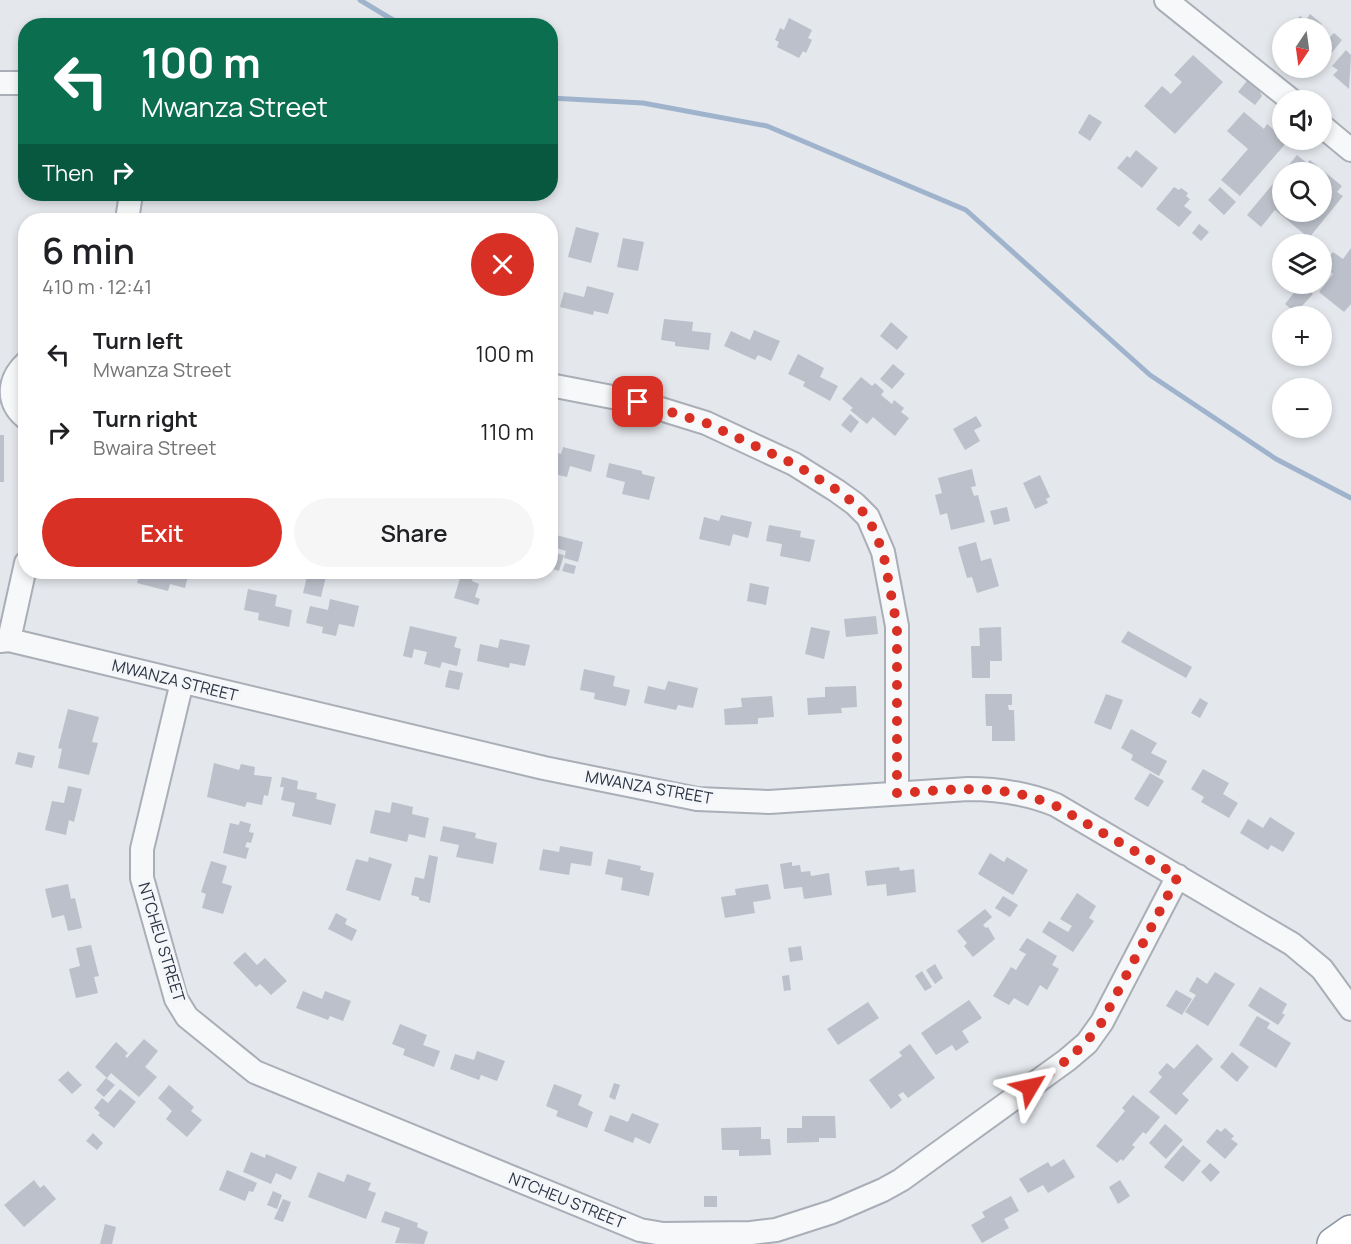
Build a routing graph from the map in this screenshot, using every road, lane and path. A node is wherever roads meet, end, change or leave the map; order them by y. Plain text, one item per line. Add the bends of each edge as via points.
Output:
1 (1166, 0) edge
2 (0, 83) edge
3 (18, 83) edge
4 (1278, 90) edge
5 (1332, 134) edge
6 (1351, 150) edge
7 (18, 373) edge
8 (558, 387) edge
9 (18, 409) edge
10 (22, 579) edge
11 (5, 641) edge
12 (182, 682) junction
13 (897, 793) junction
14 (1178, 876) junction
15 (1351, 1009) edge
16 (1351, 1232) edge
17 (1334, 1244) edge

1 - 4 street
2 - 3 street
5 - 6 street
7 - 9 street via 10,392
8 - 13 street via 638,402 706,423 794,464 837,490 868,517 883,552 897,626
10 - 11 street
11 - 12 street, MWANZA STREET
12 - 13 street, MWANZA STREET via 544,768 697,799 769,802
12 - 14 street, NTCHEU STREET via 141,864 176,999 187,1017 255,1072 640,1230 663,1234 776,1230 832,1212 901,1179 1087,1042 1102,1022
13 - 14 street, MWANZA STREET via 990,789 1039,798
14 - 15 street, MWANZA STREET via 1292,944 1322,969
16 - 17 highway

